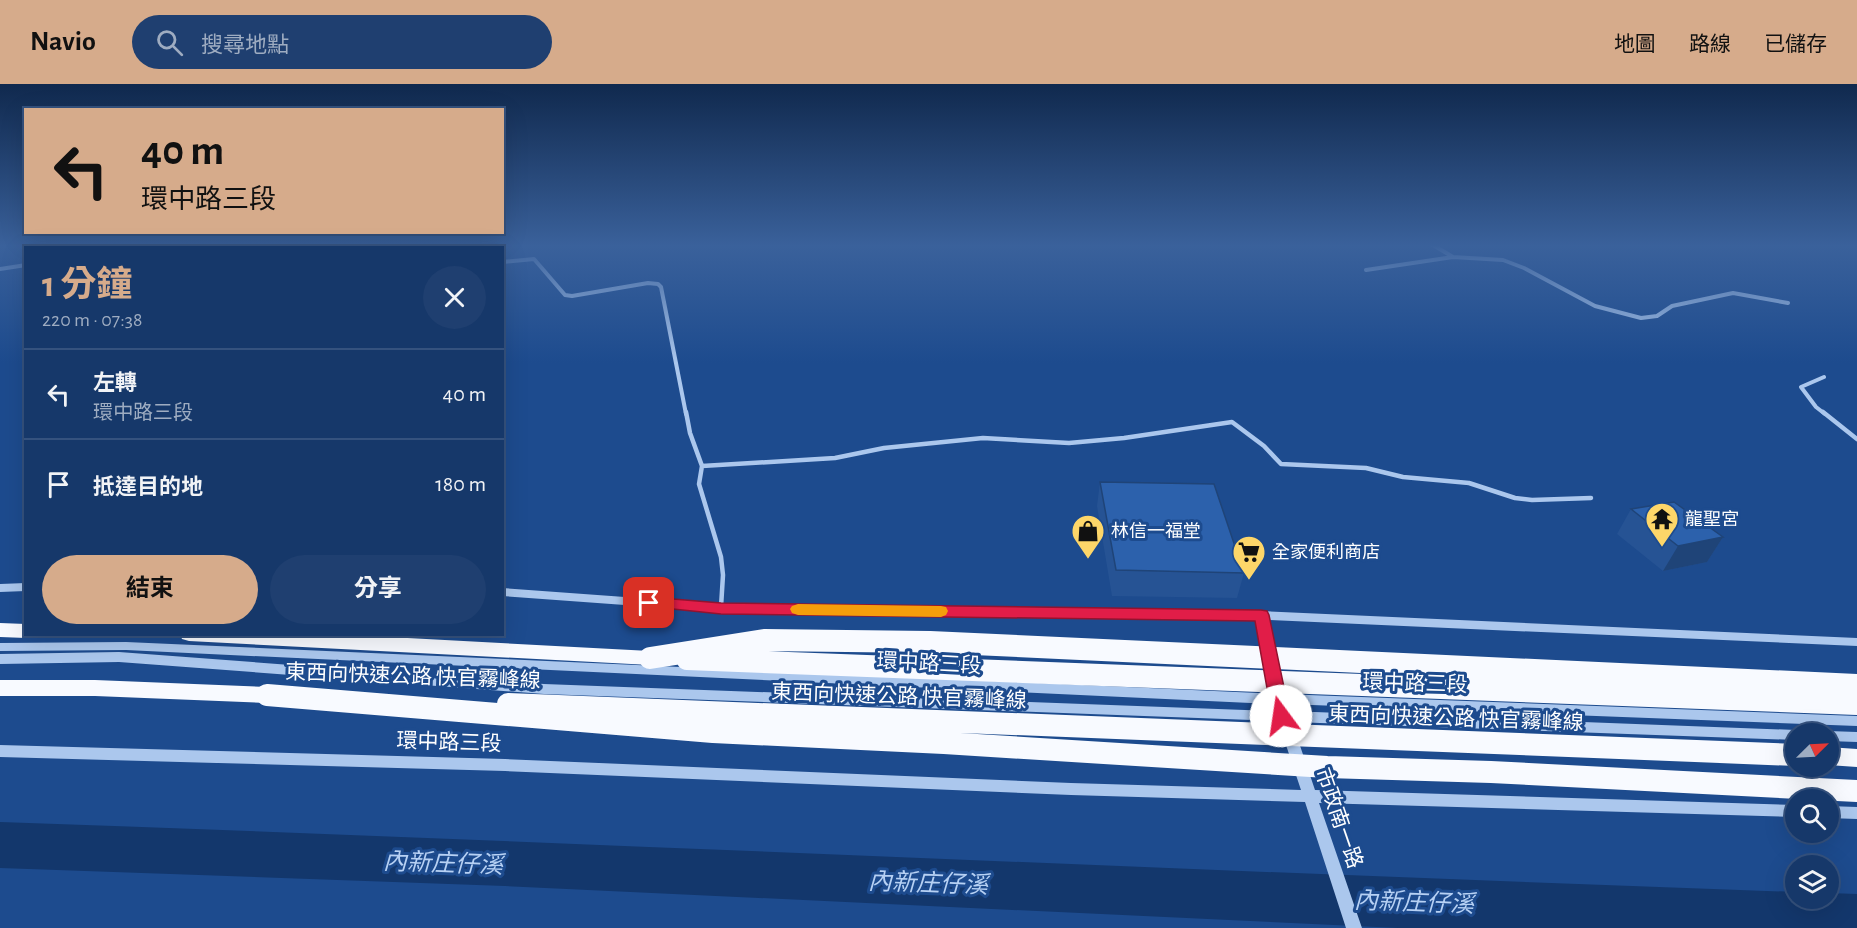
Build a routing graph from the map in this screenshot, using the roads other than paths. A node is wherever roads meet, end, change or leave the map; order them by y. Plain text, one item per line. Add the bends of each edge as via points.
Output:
1 (556, 284) edge
2 (640, 284) edge
3 (658, 284) edge
4 (1555, 284) edge
5 (1788, 303) dead end
6 (1824, 377) dead end
7 (1857, 439) edge
8 (702, 466) junction
9 (1591, 498) dead end
10 (24, 587) edge
11 (0, 588) edge
12 (504, 592) edge
13 (721, 608) junction
14 (1261, 615) junction
15 (0, 630) edge
16 (24, 631) edge
17 (227, 636) edge
18 (1857, 642) edge
19 (0, 647) edge
20 (0, 658) edge
21 (650, 658) junction
22 (1857, 685) edge
23 (0, 688) edge
24 (267, 695) junction
25 (1276, 699) junction
26 (1857, 704) edge
27 (1281, 716) junction
28 (1857, 721) edge
29 (1785, 735) edge
30 (1839, 736) edge
31 (1857, 737) edge
32 (0, 751) edge
33 (1785, 755) edge
34 (1839, 757) edge
35 (1857, 758) edge
36 (1857, 791) edge
37 (1311, 797) junction
38 (1785, 811) edge
39 (1839, 812) edge
40 (1857, 813) edge
41 (1354, 928) edge

1 - 2 lane via 565,295 572,296
3 - 8 lane via 690,433
4 - 5 lane via 1595,306 1641,318 1657,316 1672,306 1733,293
6 - 7 lane via 1801,387 1816,407
8 - 9 lane via 835,458 884,448 983,438 1080,442 1232,422 1281,464 1366,468 1403,477 1469,483 1532,500
8 - 13 lane via 699,484 721,557
10 - 11 street
12 - 13 street
13 - 14 street
14 - 18 street
14 - 25 street, 市政南一路
15 - 16 highway
17 - 21 highway, 東西向快速公路 快官霧峰線
19 - 25 street, 環中路三段 via 126,646
20 - 27 street, 環中路三段 via 119,657 544,689
21 - 22 highway, bridge via 764,640 930,642
21 - 26 highway, 東西向快速公路 快官霧峰線, bridge
23 - 24 highway, 東西向快速公路 快官霧峰線
24 - 33 highway, 東西向快速公路 快官霧峰線, bridge
24 - 36 highway, bridge via 737,733 1327,767
25 - 27 street, 市政南一路
25 - 28 street, 環中路三段
27 - 29 street, 環中路三段
27 - 37 street, 市政南一路
30 - 31 street
32 - 37 street, 環中路三段 via 505,765
34 - 35 highway
37 - 38 street, 環中路三段
37 - 41 street, 市政南一路
39 - 40 street

